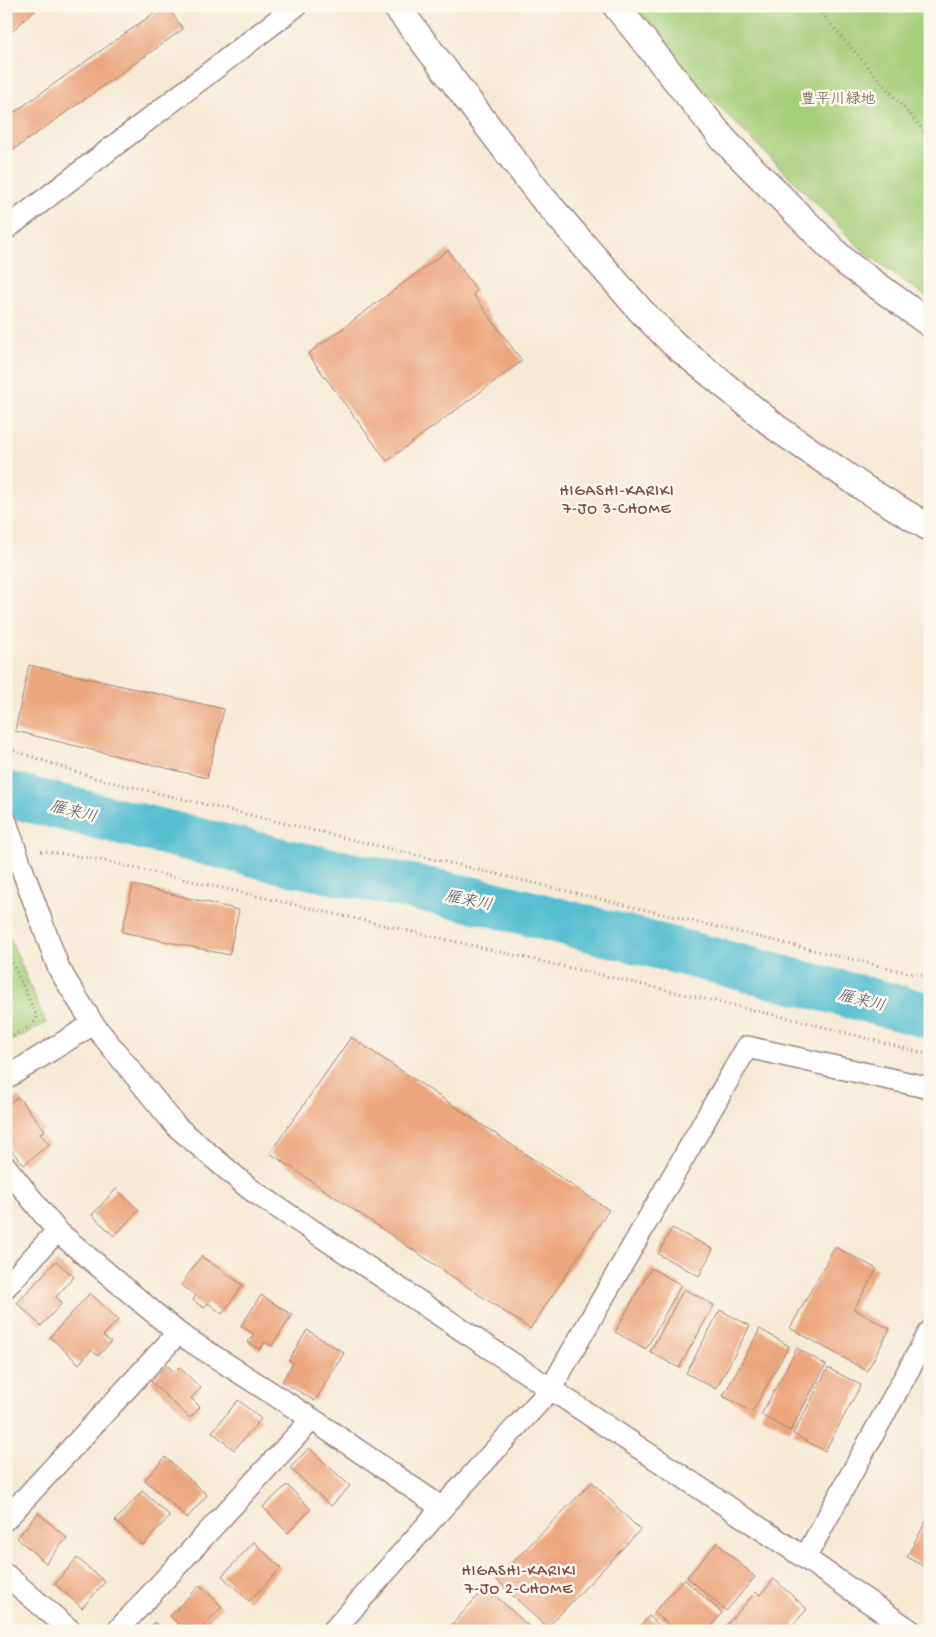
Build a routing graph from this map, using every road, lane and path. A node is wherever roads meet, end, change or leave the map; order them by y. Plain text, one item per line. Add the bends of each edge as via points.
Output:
1 (296, 6) edge
2 (396, 6) edge
3 (616, 6) edge
4 (815, 6) edge
5 (930, 138) edge
6 (6, 228) edge
7 (930, 324) edge
8 (930, 528) edge
9 (9, 749) dead end
10 (9, 829) edge
11 (39, 851) dead end
12 (14, 866) edge
13 (6, 949) edge
14 (930, 978) edge
15 (93, 1024) junction
16 (6, 1040) edge
17 (930, 1055) edge
18 (6, 1078) edge
19 (930, 1088) edge
20 (6, 1167) edge
21 (57, 1231) junction
22 (6, 1287) edge
23 (930, 1330) edge
24 (178, 1333) junction
25 (550, 1390) junction
26 (312, 1419) junction
27 (442, 1508) junction
28 (6, 1519) edge
29 (805, 1558) junction
30 (6, 1575) edge
31 (71, 1631) edge
32 (117, 1631) edge
33 (333, 1631) edge
34 (911, 1631) edge

1 - 6 street
2 - 8 street via 540,196 674,344 778,429 867,490
3 - 7 street via 724,140 845,262
4 - 5 path
9 - 14 path via 94,778
10 - 12 street
11 - 17 path via 91,858 729,1004
12 - 15 street via 59,969
13 - 16 path via 37,1017 33,1024
15 - 18 street
15 - 25 street via 176,1126 250,1189
19 - 25 street via 747,1047
20 - 21 street
21 - 22 street
21 - 24 street
23 - 29 street
24 - 26 street
24 - 28 street
25 - 27 street
25 - 29 street
26 - 27 street
26 - 32 street
27 - 33 street
29 - 34 street
30 - 31 street

